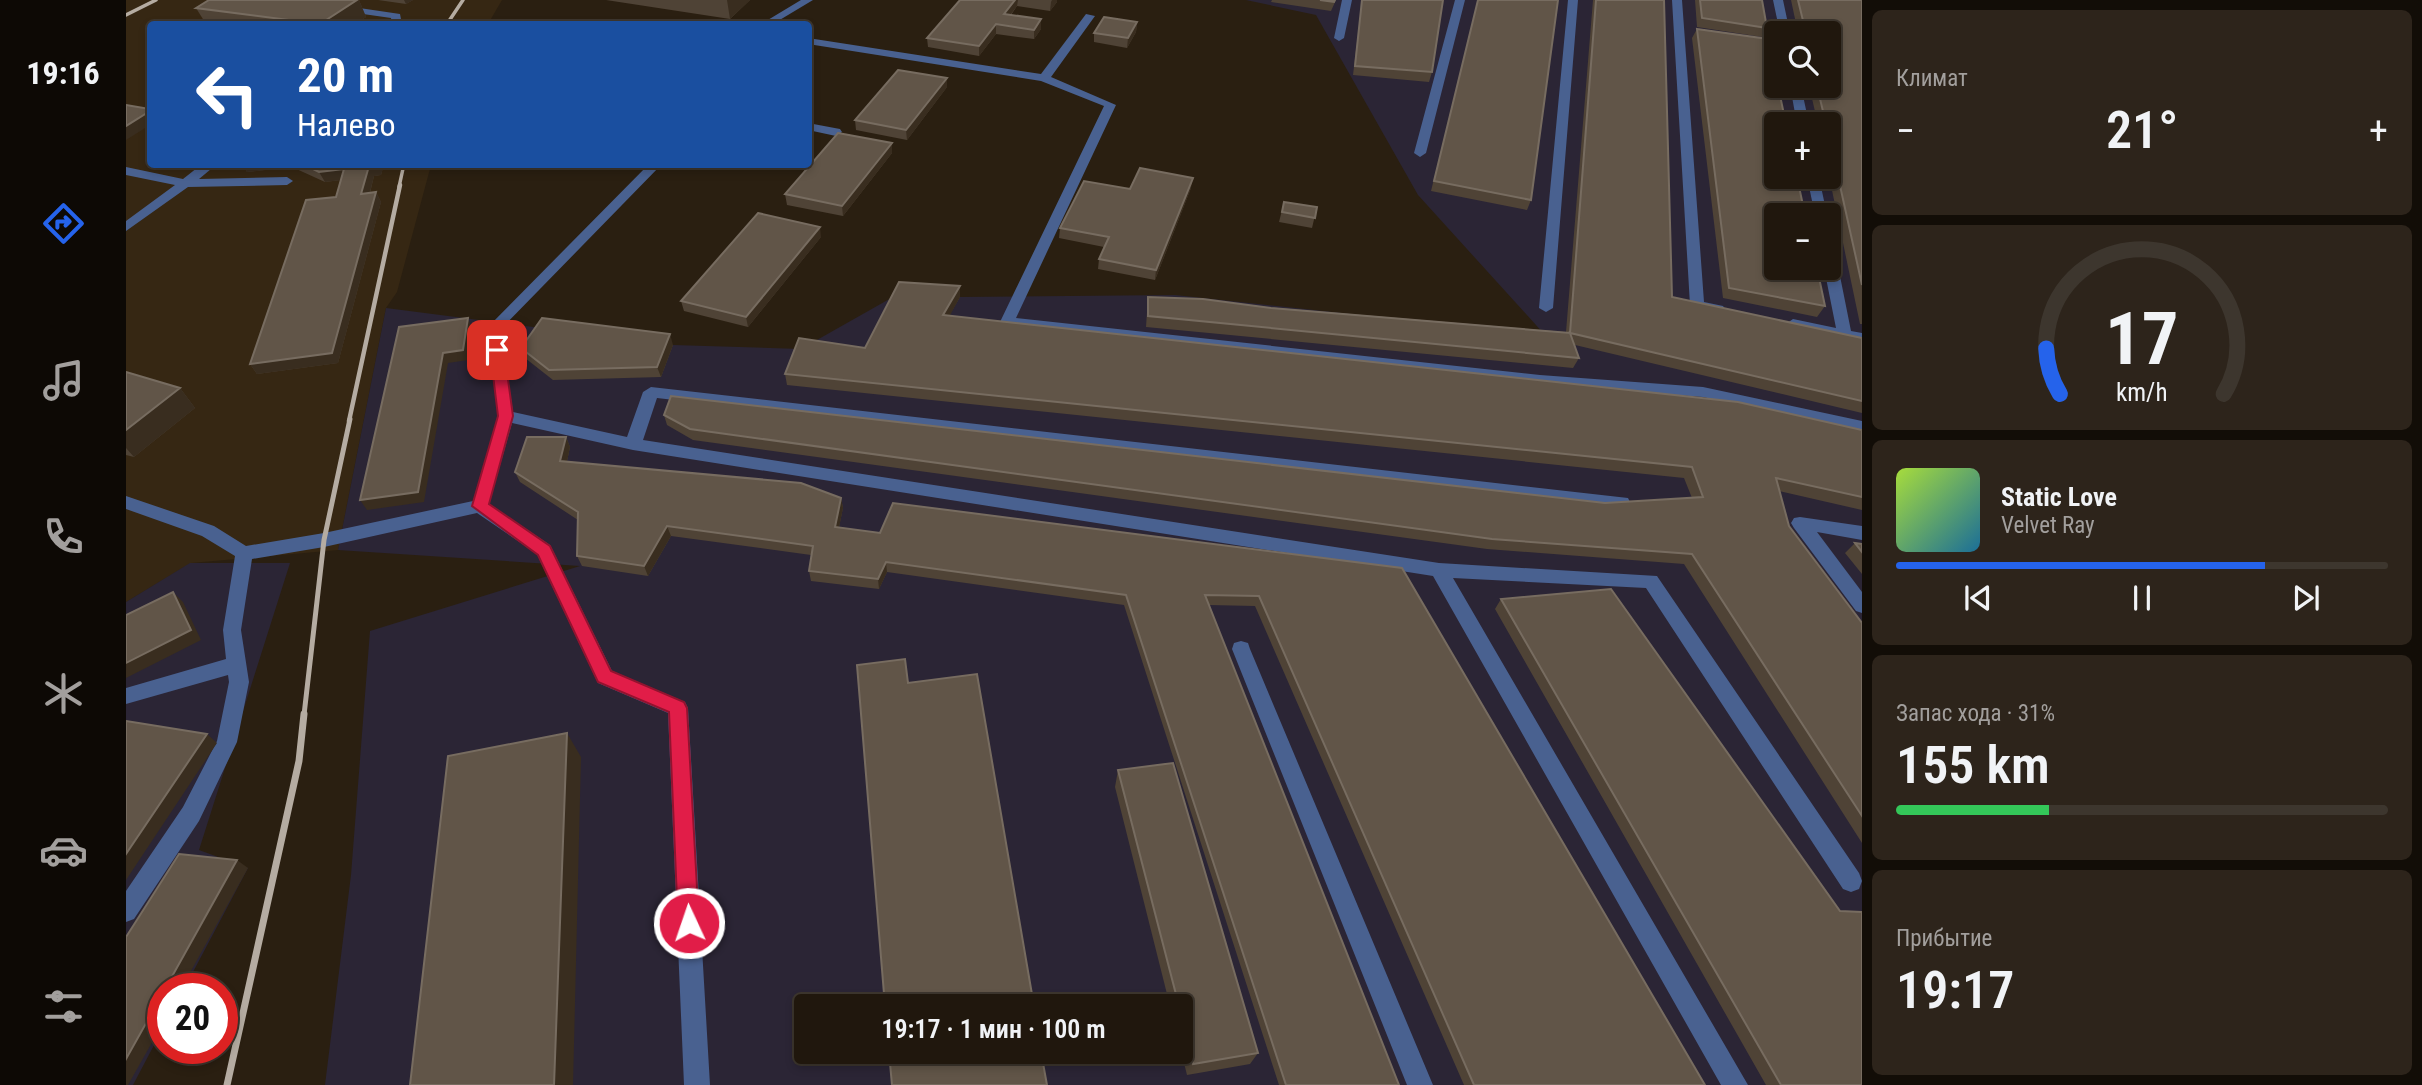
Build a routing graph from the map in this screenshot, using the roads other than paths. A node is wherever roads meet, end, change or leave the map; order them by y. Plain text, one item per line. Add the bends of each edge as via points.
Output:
1 (808, 0) edge
2 (1347, 0) edge
3 (1460, 0) edge
4 (1573, 0) edge
5 (1677, 0) edge
6 (1778, 0) edge
7 (323, 6) edge
8 (1090, 16) dead end
9 (397, 21) edge
10 (771, 21) edge
11 (1782, 21) edge
12 (1339, 38) dead end
13 (1728, 39) edge
14 (812, 42) edge
15 (1764, 45) edge
16 (1044, 78) junction
17 (812, 126) edge
18 (836, 132) edge
19 (1420, 153) dead end
20 (205, 168) edge
21 (652, 168) edge
22 (126, 171) edge
23 (287, 181) dead end
24 (183, 183) junction
25 (126, 227) edge
26 (1834, 280) edge
27 (1546, 308) dead end
28 (1737, 313) edge
29 (1777, 321) edge
30 (1844, 334) junction
31 (1862, 338) edge
32 (506, 416) junction
33 (1862, 427) edge
34 (633, 444) junction
35 (126, 502) edge
36 (1622, 502) edge
37 (480, 506) junction
38 (1862, 533) edge
39 (244, 553) junction
40 (1439, 570) junction
41 (1862, 606) edge
42 (1241, 649) dead end
43 (237, 664) junction
44 (126, 696) edge
45 (1851, 881) dead end
46 (126, 911) edge
47 (697, 1085) edge
48 (1420, 1085) edge
49 (1735, 1085) edge

1 - 10 street
2 - 12 street
3 - 19 street
4 - 27 street
5 - 28 street via 1685,32 1697,305
6 - 11 street
7 - 9 street via 397,16
8 - 16 street
13 - 15 street
14 - 16 street
16 - 33 street via 1110,105 1007,322 1540,380 1703,392
17 - 18 street
20 - 24 street
21 - 32 street via 494,328
22 - 24 street
23 - 24 street
24 - 25 street
26 - 30 street
29 - 30 street
30 - 31 street
32 - 34 street
32 - 37 street
34 - 36 street via 651,392
34 - 40 street
35 - 39 street via 208,531
37 - 39 street
37 - 47 street via 544,551 604,677 678,708
38 - 41 street via 1800,523
39 - 43 street via 232,630
40 - 45 street via 1651,581
40 - 49 street
42 - 48 street
43 - 44 street
43 - 46 street via 239,682 228,742 191,814

